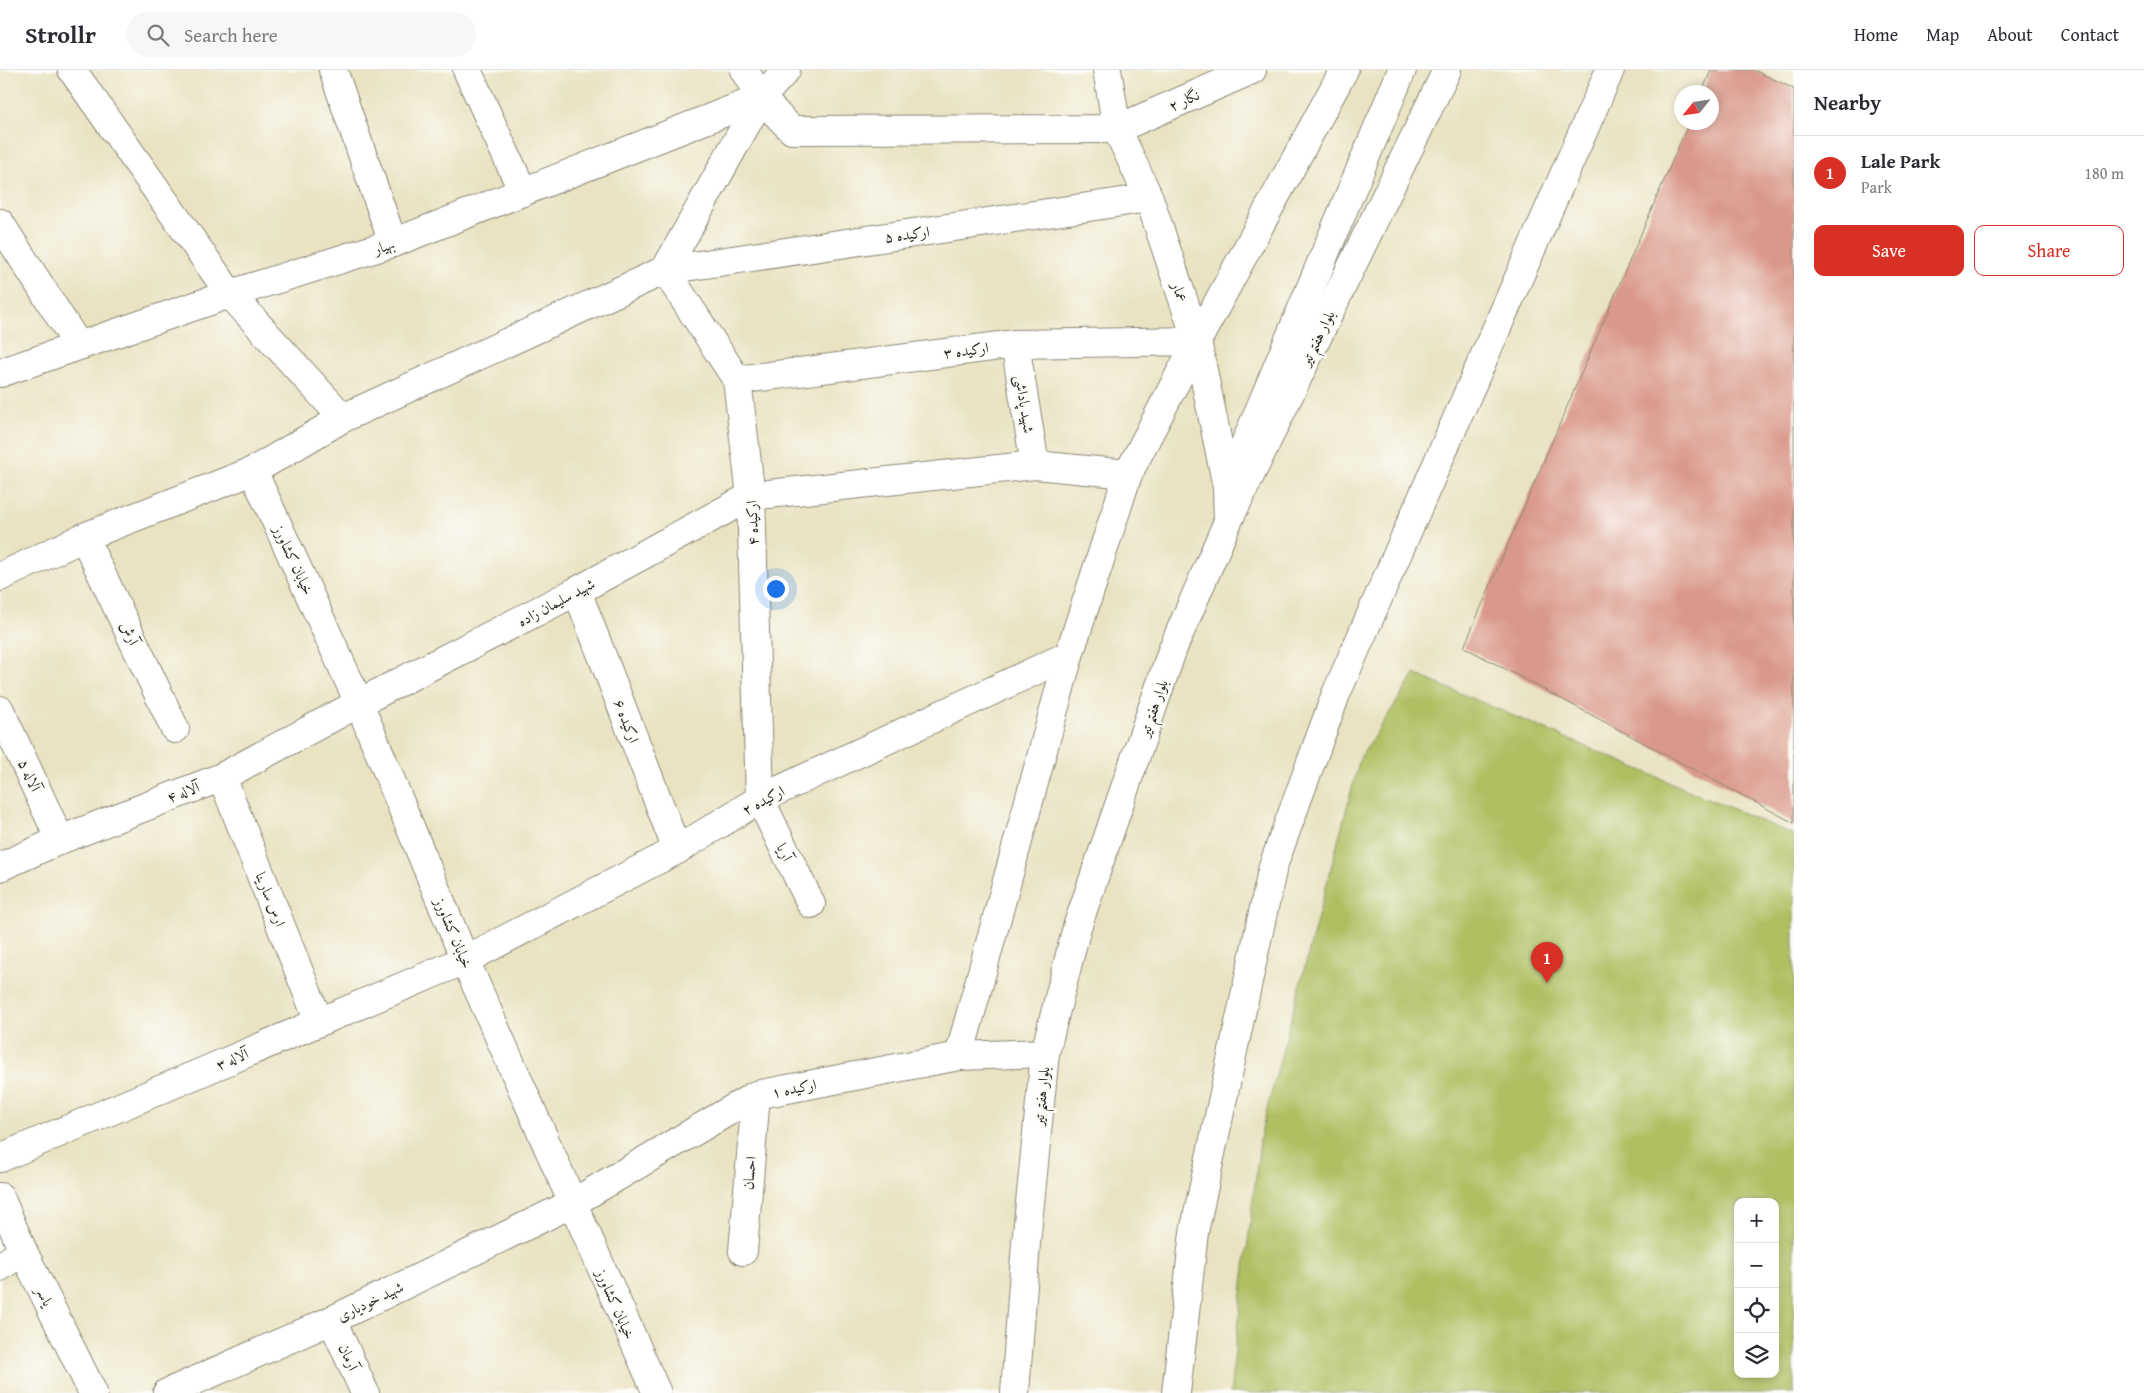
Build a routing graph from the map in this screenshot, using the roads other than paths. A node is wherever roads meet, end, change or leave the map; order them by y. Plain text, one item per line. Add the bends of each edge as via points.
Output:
1 (72, 70) edge
2 (333, 70) edge
3 (467, 70) edge
4 (744, 70) edge
5 (786, 70) edge
6 (1107, 70) edge
7 (1252, 70) edge
8 (1344, 70) edge
9 (1402, 70) edge
10 (1447, 70) edge
11 (1610, 70) edge
12 (761, 98) junction
13 (1117, 129) junction
14 (523, 192) junction
15 (1149, 198) junction
16 (0, 223) edge
17 (393, 243) junction
18 (665, 270) junction
19 (230, 294) junction
20 (1197, 341) junction
21 (1015, 344) junction
22 (78, 345) junction
23 (0, 373) edge
24 (737, 380) junction
25 (342, 418) junction
26 (1035, 465) junction
27 (253, 471) junction
28 (1128, 474) junction
29 (1227, 487) junction
30 (751, 496) junction
31 (1228, 521) junction
32 (84, 537) junction
33 (0, 577) edge
34 (577, 591) junction
35 (1069, 655) junction
36 (359, 703) junction
37 (0, 710) edge
38 (175, 729) dead end
39 (222, 777) junction
40 (760, 799) junction
41 (60, 840) junction
42 (677, 850) junction
43 (0, 867) edge
44 (811, 904) dead end
45 (465, 960) junction
46 (319, 1022) junction
47 (1045, 1053) junction
48 (959, 1056) junction
49 (756, 1095) junction
50 (0, 1158) edge
51 (0, 1197) edge
52 (571, 1204) junction
53 (23, 1251) junction
54 (743, 1251) dead end
55 (0, 1267) edge
56 (332, 1320) junction
57 (93, 1393) edge
58 (167, 1393) edge
59 (366, 1393) edge
60 (657, 1393) edge
61 (1014, 1393) edge
62 (1176, 1393) edge

1 - 19 street
2 - 17 street
3 - 14 street
4 - 12 street
5 - 12 street
6 - 13 street, عمار
7 - 13 street, نگار ۲
8 - 20 street
9 - 29 street
10 - 31 street, بلوار هفتم تیر
11 - 62 street via 1336,694 1273,866 1194,1232
12 - 13 street via 792,130
12 - 14 street, بهیار
12 - 18 street
13 - 15 street, عمار
14 - 17 street, بهیار
15 - 18 street, ارکیده ۵
15 - 20 street, عمار
16 - 22 street
17 - 19 street, بهیار
18 - 24 street, ارکیده ۴
18 - 25 street, ارکیده ۵
19 - 22 street, بهیار
19 - 25 street
20 - 21 street, ارکیده ۳
20 - 28 street
20 - 29 street, عمار
21 - 24 street, ارکیده ۳
21 - 26 street, شهید پاداشی
22 - 23 street, بهیار
24 - 30 street, ارکیده ۴
25 - 27 street, ارکیده ۵
26 - 28 street
26 - 30 street
27 - 32 street, ارکیده ۵
27 - 36 street, خیابان کشاورز
28 - 35 street
29 - 31 street, عمار
30 - 34 street, شهید سلیمان زاده
30 - 40 street, ارکیده ۴
31 - 47 street, بلوار هفتم تیر via 1174,648 1077,927
32 - 33 street, ارکیده ۵
32 - 38 street, آرش
34 - 36 street, شهید سلیمان زاده
34 - 42 street, ارکیده ۶
35 - 40 street, ارکیده ۲
35 - 48 street
36 - 39 street, آلاله ۴
36 - 45 street, خیابان کشاورز
37 - 41 street, آلاله ۵
39 - 41 street, آلاله ۴
39 - 46 street, ارس سارینا
40 - 42 street, ارکیده ۲
40 - 44 street, آریا
41 - 43 street, آلاله ۴
42 - 45 street, ارکیده ۲
45 - 46 street, آلاله ۳
45 - 52 street, خیابان کشاورز
46 - 50 street, آلاله ۳
47 - 48 street, ارکیده ۱
47 - 61 street, بلوار هفتم تیر
48 - 49 street, ارکیده ۱
49 - 52 street, ارکیده ۱
49 - 54 street, احسان
51 - 53 street, یاسر
52 - 56 street, شهید خودیاری
52 - 60 street, خیابان کشاورز
53 - 55 street
53 - 57 street, یاسر
56 - 58 street, شهید خودیاری
56 - 59 street, آرمان

